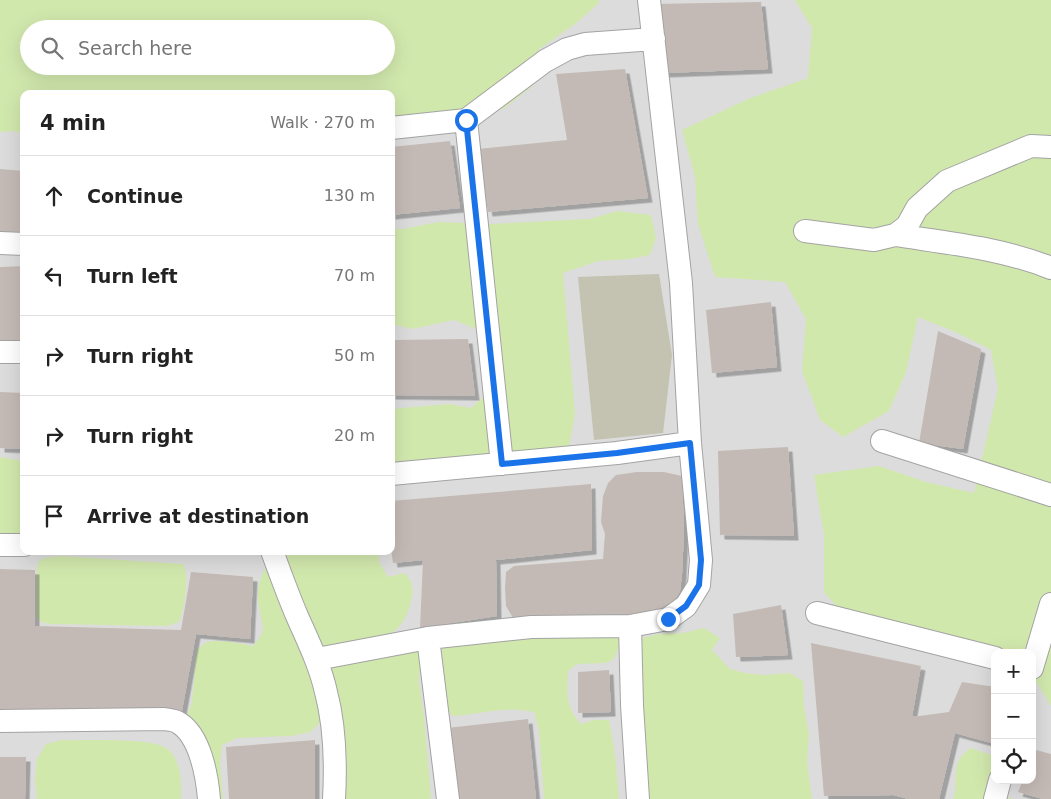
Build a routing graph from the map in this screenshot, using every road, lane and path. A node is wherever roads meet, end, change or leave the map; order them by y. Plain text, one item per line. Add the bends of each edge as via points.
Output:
1 (649, 0) edge
2 (654, 39) junction
3 (466, 120) junction
4 (395, 128) edge
5 (1051, 147) edge
6 (805, 231) dead end
7 (895, 235) junction
8 (0, 243) edge
9 (20, 244) edge
10 (1051, 268) edge
11 (0, 352) edge
12 (20, 352) edge
13 (882, 442) dead end
14 (690, 443) junction
15 (502, 464) junction
16 (395, 474) edge
17 (1051, 495) edge
18 (0, 545) edge
19 (20, 545) edge
20 (274, 555) edge
21 (1051, 604) edge
22 (817, 613) dead end
23 (630, 626) junction
24 (428, 638) junction
25 (1036, 655) edge
26 (991, 657) edge
27 (316, 659) junction
28 (0, 721) edge
29 (999, 784) edge
30 (209, 799) edge
31 (334, 799) edge
32 (448, 799) edge
33 (638, 799) edge
34 (995, 799) edge

1 - 2 street
2 - 3 street via 584,44 567,49 545,61
2 - 14 street via 681,283
3 - 4 street
3 - 15 street
5 - 7 street via 1031,146 947,180 916,208 907,226
6 - 7 street via 874,240
7 - 10 street via 993,250
8 - 9 street
11 - 12 street
13 - 17 street
14 - 15 street
14 - 23 street via 701,560 699,585 686,606 668,619
15 - 16 street
18 - 19 street
20 - 27 street
21 - 25 street
22 - 26 street
23 - 24 street via 531,627
23 - 33 street
24 - 27 street
24 - 32 street
27 - 31 street via 327,693 332,726
28 - 30 street via 164,719 178,722 190,732 198,746
29 - 34 street

